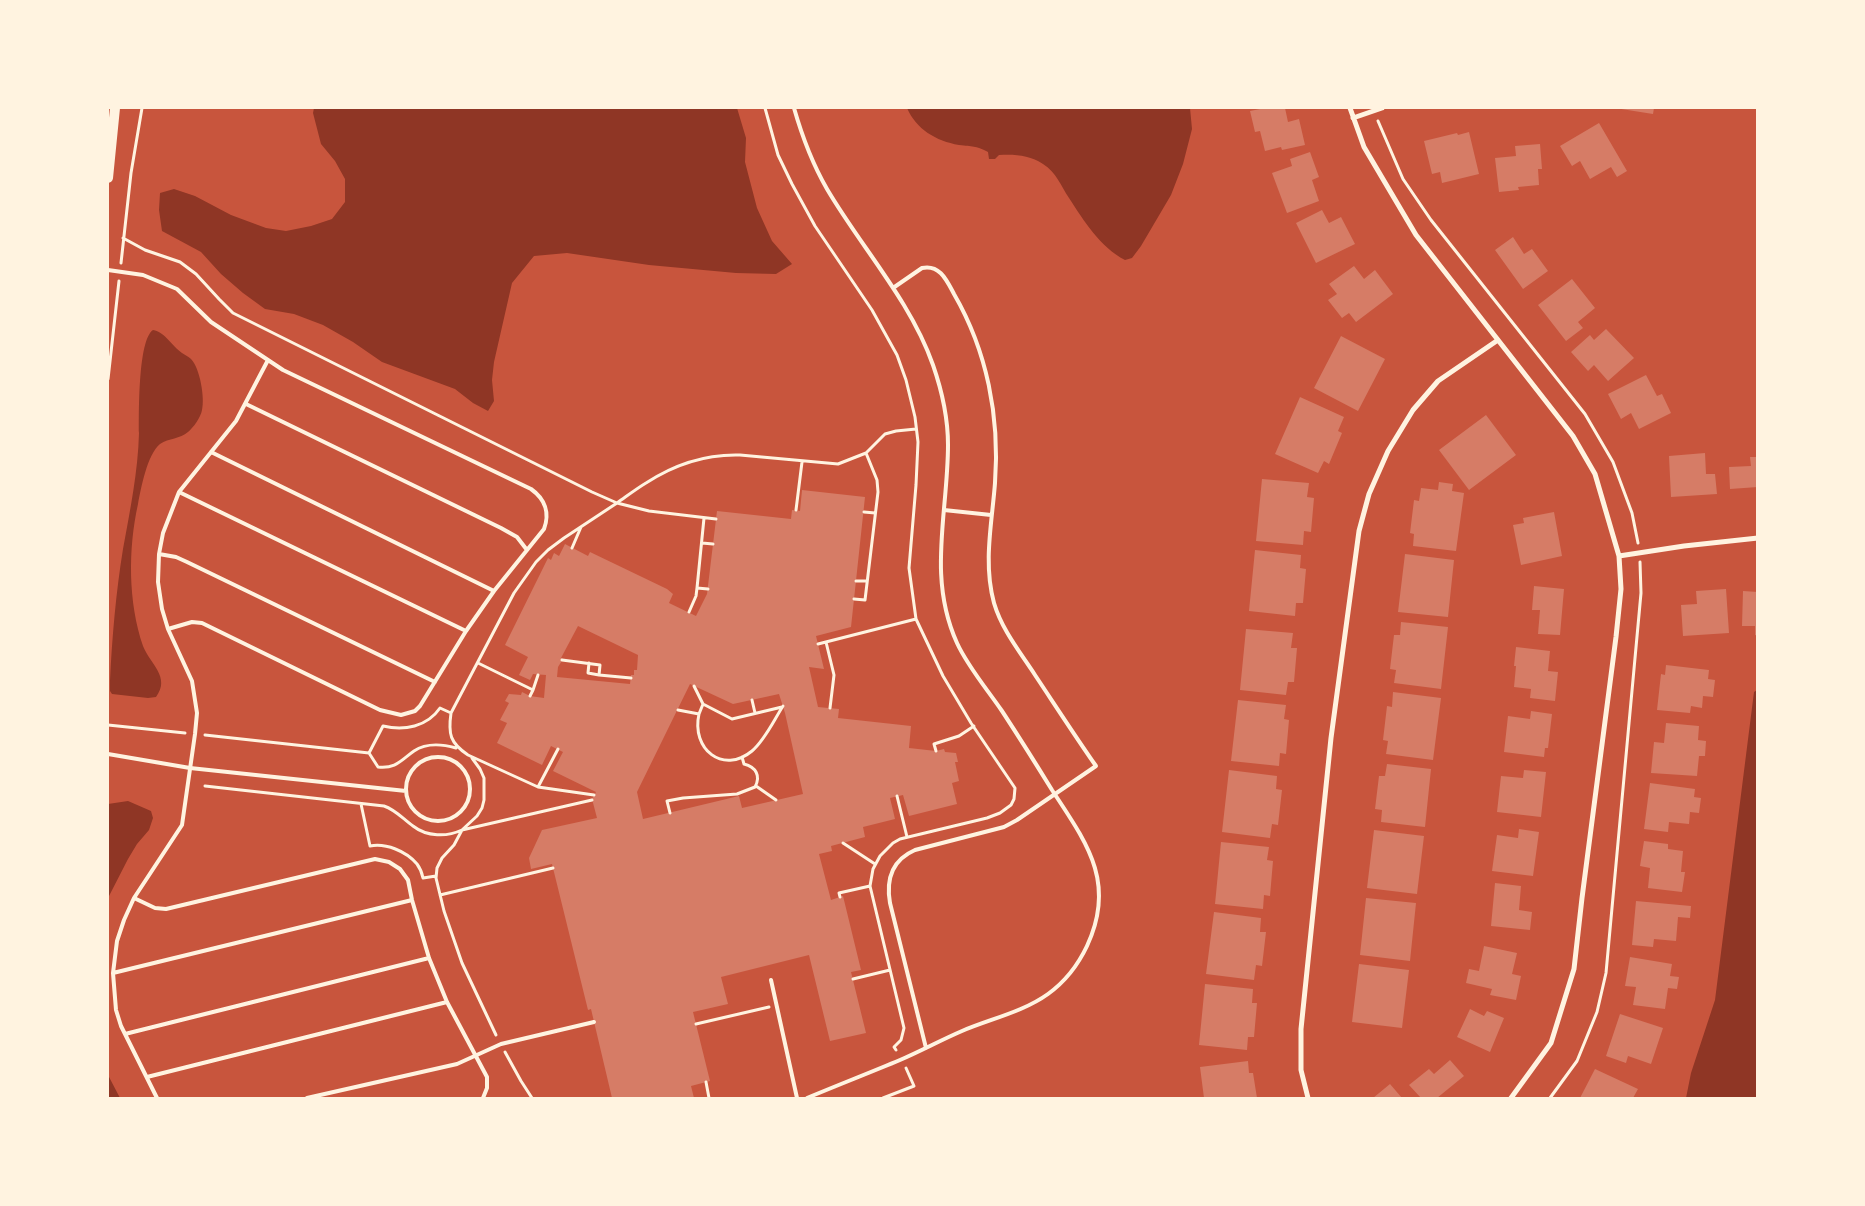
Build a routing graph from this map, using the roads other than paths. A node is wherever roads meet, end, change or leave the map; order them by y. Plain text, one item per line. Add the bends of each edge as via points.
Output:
1 (115, 108) edge
2 (794, 108) edge
3 (1350, 108) edge
4 (1382, 108) edge
5 (1353, 118) junction
6 (108, 178) edge
7 (108, 270) edge
8 (893, 288) junction
9 (1498, 340) junction
10 (268, 360) junction
11 (246, 404) junction
12 (212, 452) junction
13 (179, 492) junction
14 (944, 510) junction
15 (992, 514) junction
16 (1758, 538) edge
17 (527, 550) junction
18 (159, 554) junction
19 (1619, 556) junction
20 (494, 590) junction
21 (168, 628) junction
22 (466, 631) junction
23 (435, 682) junction
24 (108, 754) edge
25 (190, 768) junction
26 (406, 791) junction
27 (1055, 794) junction
28 (134, 898) junction
29 (412, 900) junction
30 (429, 958) junction
31 (113, 973) junction
32 (771, 980) dead end
33 (447, 1002) junction
34 (594, 1022) dead end
35 (125, 1034) junction
36 (926, 1048) junction
37 (476, 1056) junction
38 (147, 1077) junction
39 (157, 1098) edge
40 (307, 1098) edge
41 (484, 1098) edge
42 (797, 1098) edge
43 (807, 1098) edge
44 (1308, 1098) edge
45 (1511, 1098) edge

1 - 6 main road
2 - 8 lane via 802,135 827,188
3 - 5 street
4 - 5 street
5 - 9 street via 1364,147 1416,235
7 - 10 lane via 143,275 177,289 211,322
8 - 14 lane via 926,348 943,403 948,442
8 - 15 lane via 922,268 934,267 955,296 975,338 987,378 996,438
9 - 19 street via 1573,436 1595,474
9 - 44 street via 1438,381 1413,410 1380,468 1359,531 1331,738 1301,1029 1301,1070
10 - 11 lane
10 - 17 lane via 531,489 540,496 548,520
11 - 12 lane
11 - 17 lane via 501,528 517,537
12 - 13 lane
12 - 20 lane
13 - 18 lane via 163,533
13 - 22 lane
14 - 15 lane
14 - 27 lane via 940,563 945,607 956,641
15 - 27 lane via 988,567 999,616 1005,630 1096,766
16 - 19 street
17 - 20 lane
18 - 21 lane via 158,582
18 - 23 lane via 187,562
19 - 45 street via 1621,589 1616,637 1574,969 1551,1042
20 - 22 lane
21 - 23 lane via 202,623 354,698 394,714 415,711
21 - 25 lane via 192,681 197,713
22 - 23 lane
24 - 25 lane
25 - 26 lane
25 - 28 lane via 182,825
26 - 26 lane via 407,800 421,817 441,821 460,812 466,803 469,783 465,773 454,762 439,757 419,763 412,770
27 - 36 lane via 1081,833 1097,875 1097,910 1088,945 1071,973 1046,996
27 - 36 lane via 1004,827 908,853 893,869 888,885 890,904
28 - 29 lane via 166,909 375,859 400,869 408,880
28 - 31 lane via 117,941
29 - 30 lane
29 - 31 lane
30 - 33 lane
30 - 35 lane
31 - 35 lane via 116,1010
32 - 42 lane
33 - 37 lane
33 - 38 lane
34 - 37 lane via 501,1044
35 - 38 lane
36 - 43 lane
37 - 40 lane via 457,1064
37 - 41 lane via 488,1082
38 - 39 lane

